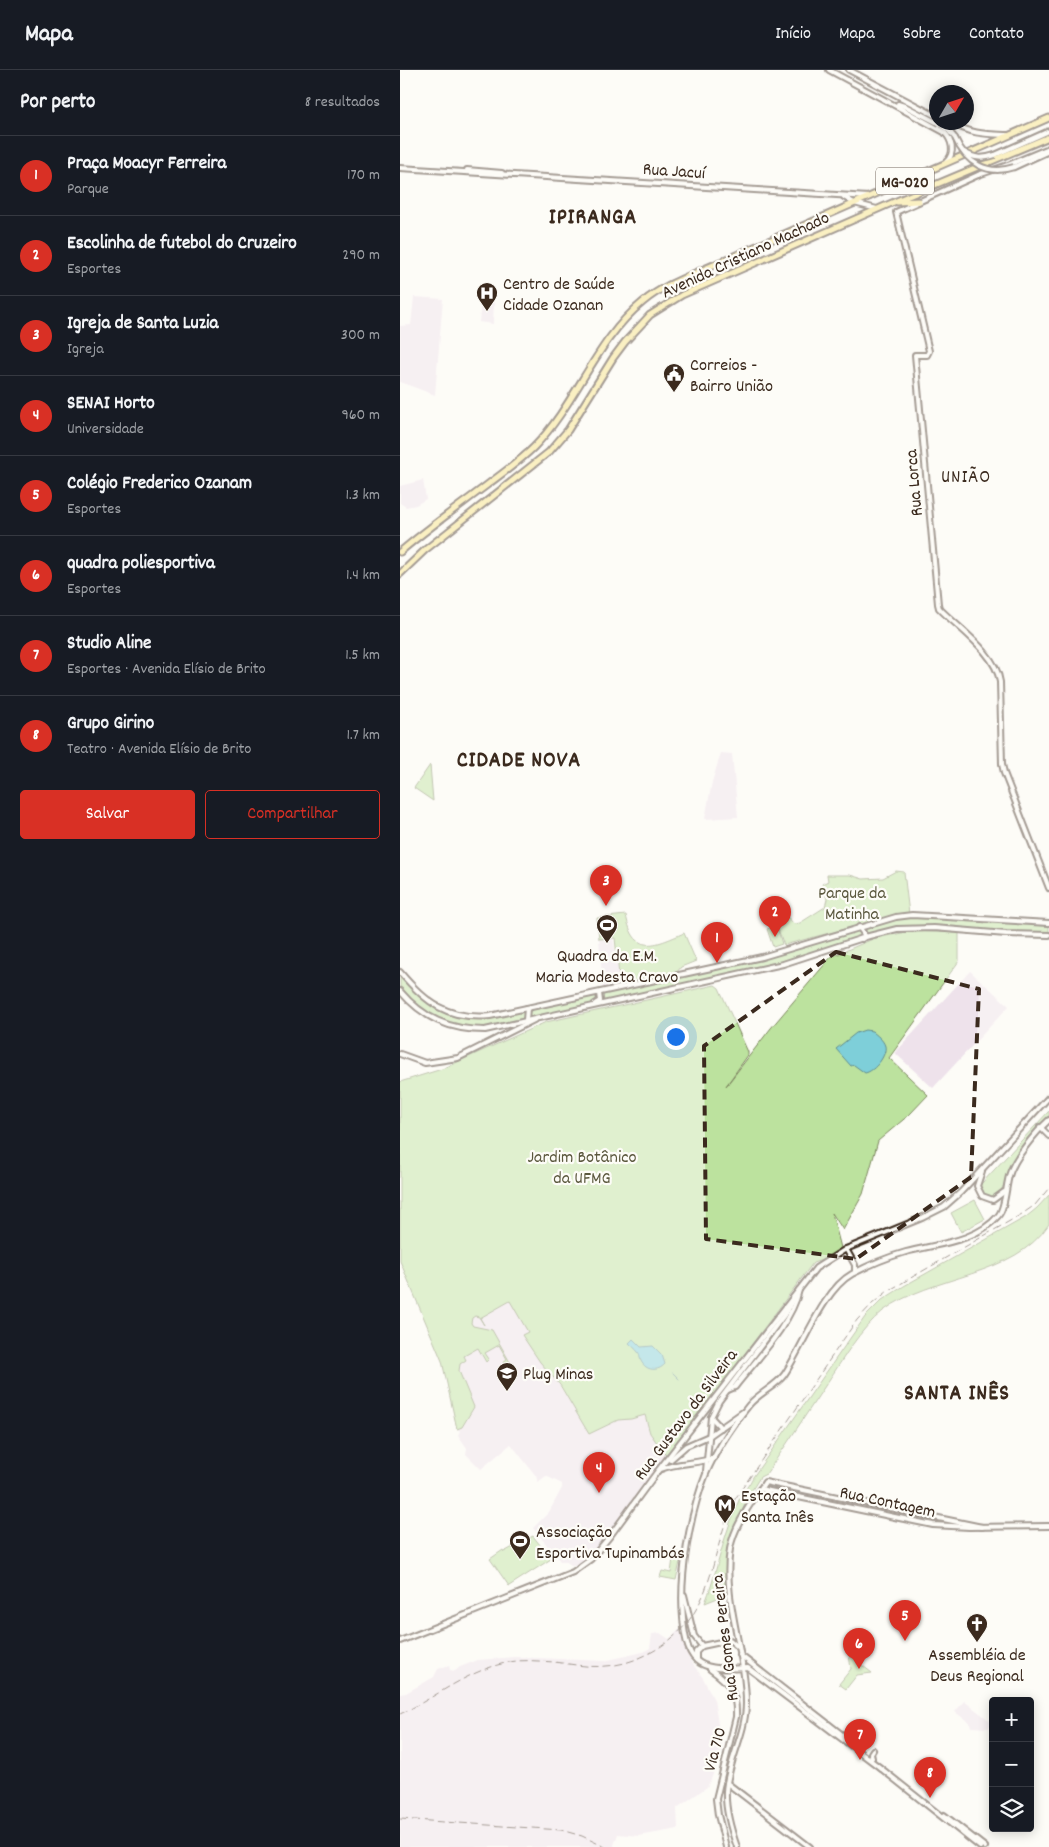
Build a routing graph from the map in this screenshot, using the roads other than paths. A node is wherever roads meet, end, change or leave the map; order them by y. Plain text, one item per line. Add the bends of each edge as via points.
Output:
1 (829, 70) edge
2 (849, 70) edge
3 (834, 71) edge
4 (872, 82) junction
5 (868, 90) junction
6 (888, 101) junction
7 (929, 112) edge
8 (929, 118) edge
9 (1049, 118) edge
10 (948, 130) edge
11 (967, 130) edge
12 (1049, 131) edge
13 (1010, 135) junction
14 (1049, 137) edge
15 (955, 138) junction
16 (1049, 149) edge
17 (941, 165) junction
18 (400, 168) edge
19 (842, 196) junction
20 (868, 197) junction
21 (919, 201) junction
22 (894, 202) junction
23 (854, 203) junction
24 (879, 209) junction
25 (400, 552) edge
26 (400, 574) edge
27 (1049, 888) edge
28 (1049, 922) edge
29 (866, 925) junction
30 (859, 927) junction
31 (1049, 935) edge
32 (869, 936) junction
33 (862, 939) junction
34 (400, 972) edge
35 (400, 991) edge
36 (599, 993) junction
37 (527, 1008) junction
38 (581, 1009) junction
39 (538, 1018) junction
40 (526, 1020) junction
41 (520, 1027) junction
42 (400, 1054) edge
43 (1049, 1097) edge
44 (1049, 1120) edge
45 (1040, 1128) junction
46 (1049, 1136) edge
47 (983, 1169) junction
48 (1006, 1189) junction
49 (846, 1249) junction
50 (855, 1272) junction
51 (799, 1287) junction
52 (745, 1411) junction
53 (711, 1417) junction
54 (721, 1428) junction
55 (709, 1436) junction
56 (714, 1458) junction
57 (707, 1460) junction
58 (699, 1462) junction
59 (659, 1470) junction
60 (706, 1473) junction
61 (765, 1482) joint
62 (760, 1489) junction
63 (922, 1514) junction
64 (927, 1515) junction
65 (920, 1522) junction
66 (933, 1525) junction
67 (1049, 1526) edge
68 (982, 1527) junction
69 (683, 1590) junction
70 (737, 1634) junction
71 (730, 1640) junction
72 (400, 1641) edge
73 (702, 1646) junction
74 (739, 1649) junction
75 (740, 1654) junction
76 (696, 1661) junction
77 (708, 1667) junction
78 (743, 1668) junction
79 (874, 1750) dead end
80 (872, 1758) junction
81 (727, 1783) junction
82 (726, 1847) edge
83 (737, 1847) edge
84 (810, 1847) edge
85 (980, 1847) edge
86 (985, 1847) edge

1 - 3 main road
2 - 4 main road
3 - 5 main road
4 - 5 main road
4 - 7 main road
5 - 6 main road
6 - 8 main road via 907,106
6 - 17 main road via 949,137 951,157
9 - 13 highway, Avenida Cristiano Machado / MG-020
10 - 15 main road
11 - 13 main road via 976,134
12 - 15 main road, bridge via 986,158 974,158 964,152
13 - 17 highway, Avenida Cristiano Machado / MG-020
14 - 22 highway, Avenida Cristiano Machado / MG-020
15 - 16 main road, bridge via 968,160 982,168 997,171 1014,167
16 - 21 main road
17 - 20 highway, Avenida Cristiano Machado / MG-020
18 - 19 main road, Rua Jacuí / MG-020
19 - 20 main road, Rua Jacuí / MG-020
19 - 23 main road, Rua Jacuí / MG-020
20 - 23 highway, Avenida Cristiano Machado
21 - 22 highway
21 - 27 main road, Rua Lorca via 897,211 896,215 929,354 915,355 939,608 982,649 998,670 1004,773
22 - 24 highway, Avenida Cristiano Machado / MG-020
23 - 24 main road, Rua Jacuí / MG-020
23 - 25 highway, Avenida Cristiano Machado via 675,282 643,302 614,331 565,409 532,449
24 - 26 highway, Avenida Cristiano Machado via 682,295 650,315 613,358 576,419 549,452
28 - 29 main road via 912,915
29 - 30 main road
29 - 32 main road via 864,930
30 - 33 main road via 864,934
30 - 36 main road via 762,957
31 - 32 main road via 912,928
32 - 33 main road
33 - 38 main road via 783,964
34 - 37 main road via 431,1003 463,1016 490,1016
35 - 40 main road via 435,1020 460,1028 485,1030
36 - 37 main road
36 - 38 main road via 599,1002
37 - 40 main road
38 - 39 main road
39 - 40 main road
39 - 41 main road
40 - 41 main road
41 - 42 main road via 458,1058 425,1063
43 - 47 main road, Rua Gustavo da Silveira
44 - 45 main road
45 - 46 main road
45 - 48 main road via 1012,1167
47 - 48 main road via 977,1186 982,1196 993,1200
47 - 49 main road, Rua Gustavo da Silveira via 937,1211
48 - 50 main road via 998,1217 977,1231 941,1244 903,1252
49 - 50 main road via 855,1264
49 - 51 main road, Rua Gustavo da Silveira via 818,1265
50 - 52 main road via 827,1299 781,1378
51 - 53 main road, Rua Gustavo da Silveira via 784,1316 718,1401
51 - 59 main road, Rua Gustavo da Silveira
52 - 54 main road
52 - 56 main road
53 - 54 main road
53 - 55 main road, Rua Gustavo da Silveira
54 - 55 main road
55 - 57 main road, Rua Gustavo da Silveira
55 - 59 main road via 686,1446
56 - 57 main road
56 - 60 main road
57 - 58 main road
57 - 60 main road, Rua Gustavo da Silveira
58 - 59 main road
58 - 60 main road
59 - 72 main road, Rua Gustavo da Silveira via 610,1536 578,1570
60 - 69 main road via 689,1536
61 - 62 main road, Rua Gomes Pereira
61 - 63 main road, Rua Contagem
62 - 65 main road, Rua Contagem
62 - 70 main road, Rua Gomes Pereira via 731,1546 729,1572
63 - 64 main road, Rua Contagem
63 - 65 main road
64 - 66 main road
64 - 68 main road, Rua Contagem
65 - 66 main road, Rua Contagem
66 - 68 main road, Rua Contagem
67 - 68 main road, Rua Contagem
69 - 73 main road via 694,1636
69 - 76 main road via 688,1650
70 - 71 main road
70 - 74 main road, Rua Gomes Pereira
71 - 73 main road
71 - 74 main road
73 - 76 main road via 696,1652
74 - 75 main road, Rua Gomes Pereira
75 - 78 main road, Rua Gomes Pereira
75 - 80 main road
76 - 77 main road
77 - 78 main road
77 - 82 main road, Via 710 via 733,1692 736,1704 736,1717 716,1799
78 - 81 main road, Rua Gomes Pereira via 745,1718
78 - 85 main road via 748,1668 777,1689
79 - 80 main road
80 - 86 main road
81 - 83 main road, Rua Gomes Pereira via 728,1811
81 - 84 main road

